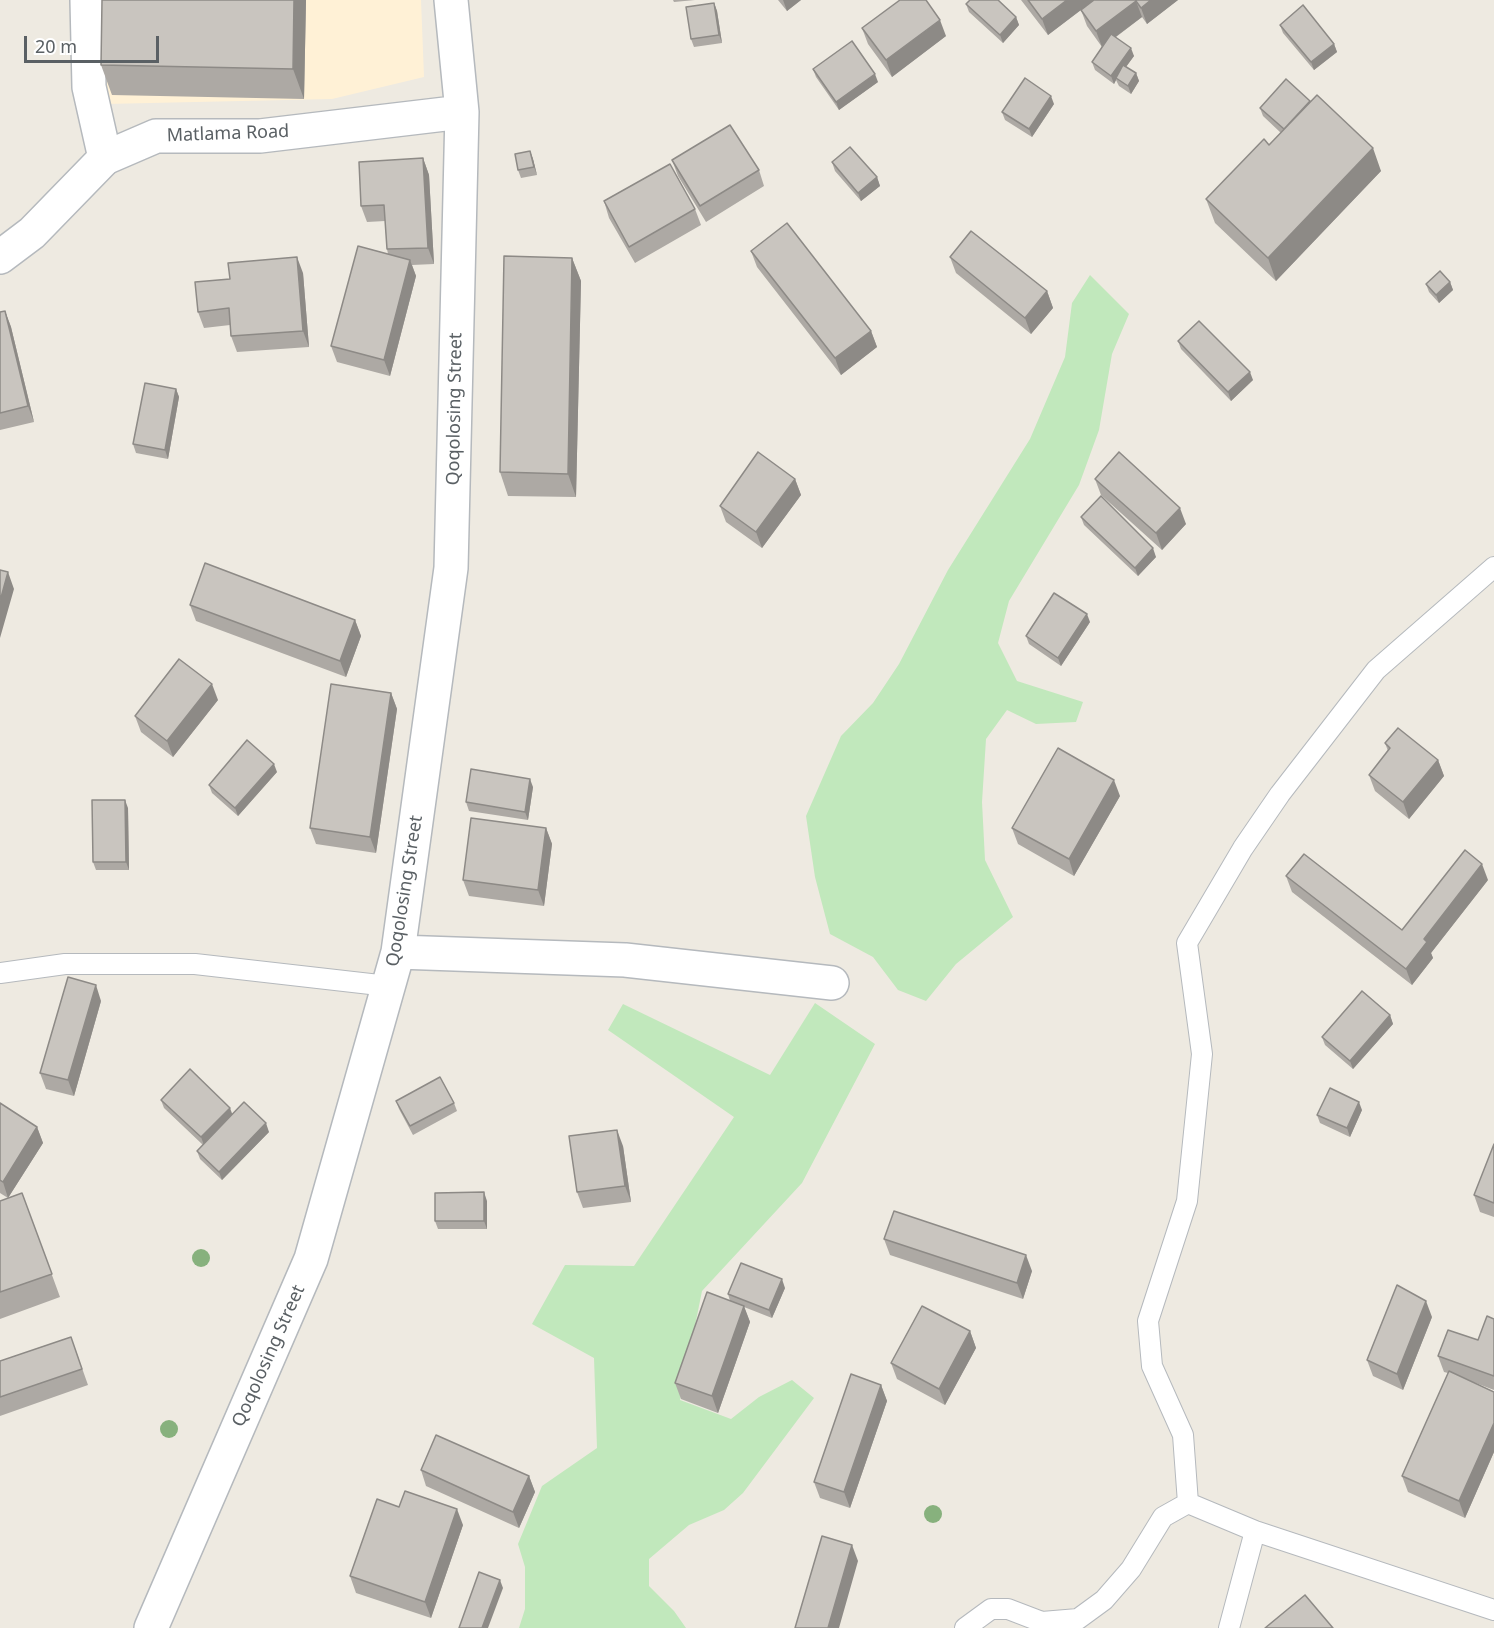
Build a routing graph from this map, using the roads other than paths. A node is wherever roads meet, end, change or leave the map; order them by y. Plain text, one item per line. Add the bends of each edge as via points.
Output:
1 (87, 0) edge
2 (451, 0) edge
3 (462, 112) junction
4 (105, 158) junction
5 (0, 257) edge
6 (1494, 567) edge
7 (398, 952) junction
8 (0, 973) edge
9 (832, 983) dead end
10 (388, 986) junction
11 (1188, 1503) junction
12 (1255, 1531) junction
13 (1494, 1610) edge
14 (151, 1628) edge
15 (965, 1628) edge
16 (1229, 1628) edge

1 - 4 street via 89,87
2 - 3 street, Qoqolosing Street
3 - 4 street, Matlama Road via 260,136 156,136
3 - 7 street, Qoqolosing Street via 451,568
4 - 5 street, Matlama Road via 32,233
6 - 11 lane via 1376,670 1280,794 1187,944 1202,1054 1188,1201 1148,1321 1152,1365 1183,1435
7 - 9 street via 625,960
7 - 10 street, Qoqolosing Street
8 - 10 lane via 65,964 195,964
10 - 14 street, Qoqolosing Street via 311,1259
11 - 12 lane
11 - 15 lane via 1163,1517 1131,1569 1104,1600 1078,1619 1042,1622 1008,1609 991,1609
12 - 13 lane
12 - 16 lane

